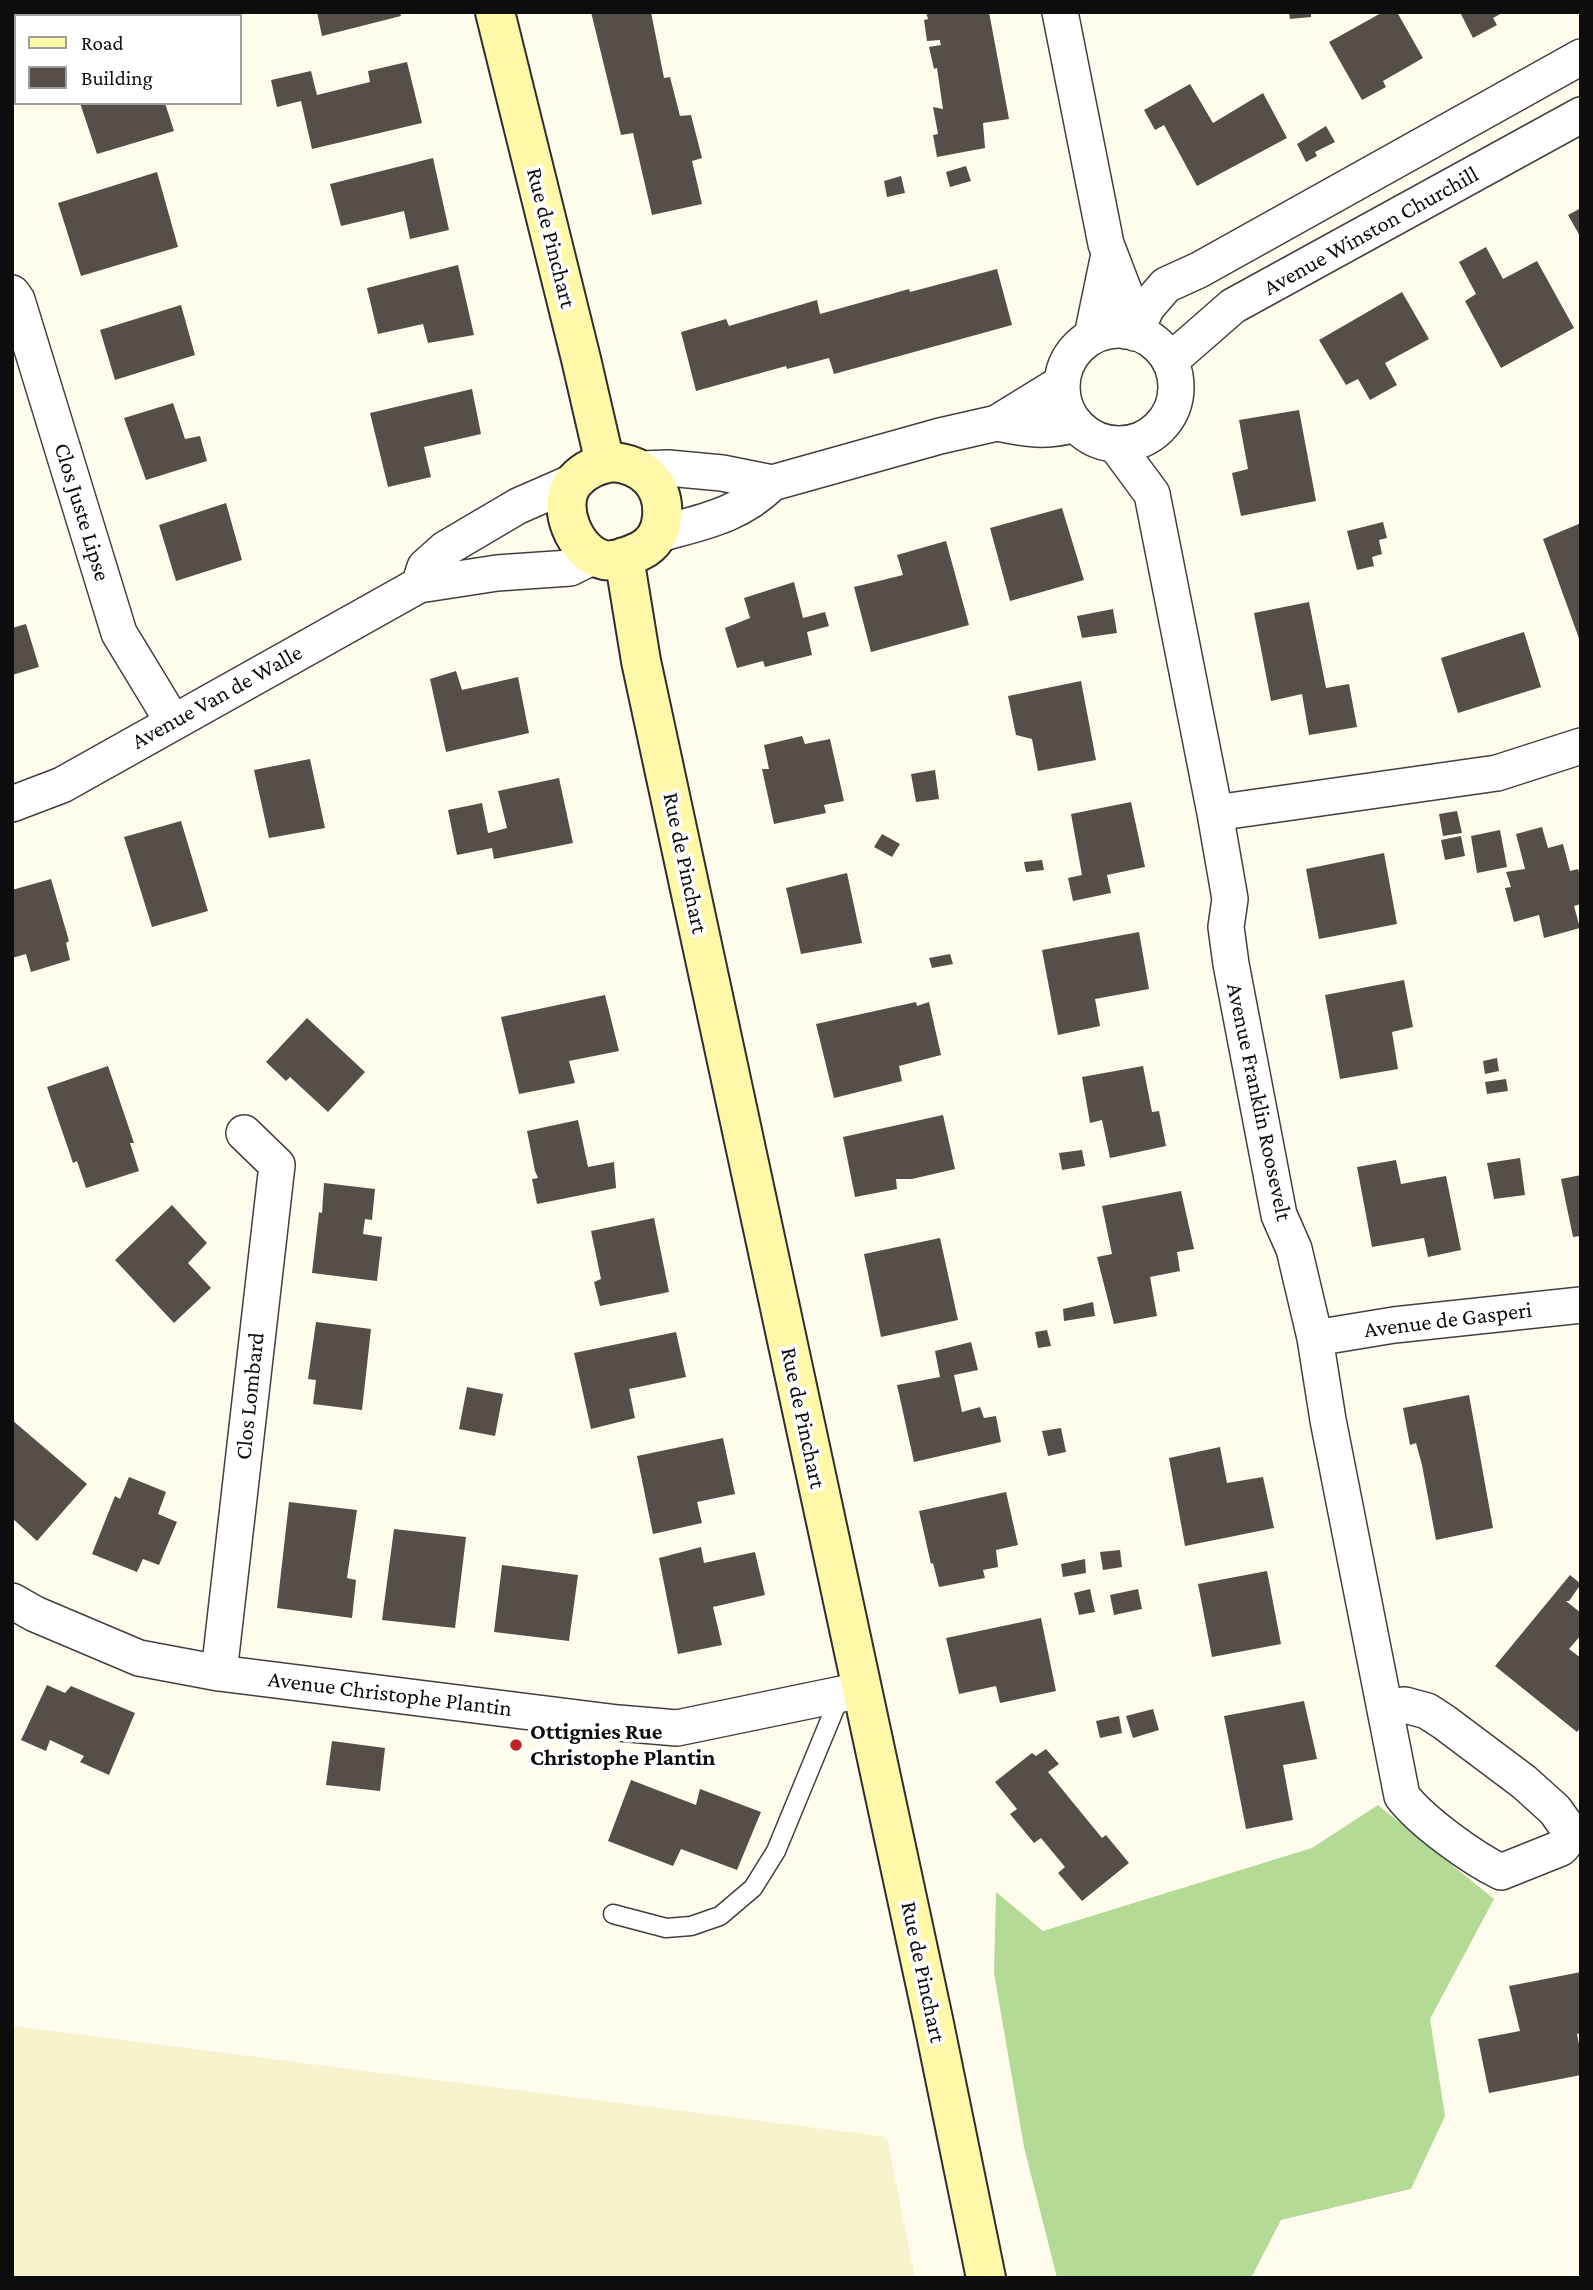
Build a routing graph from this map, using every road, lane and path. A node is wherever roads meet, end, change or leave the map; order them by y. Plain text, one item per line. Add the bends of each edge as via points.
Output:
1 (495, 12) edge
2 (1060, 12) edge
3 (1581, 57) edge
4 (1581, 115) edge
5 (1107, 249) junction
6 (1166, 285) junction
7 (12, 293) edge
8 (1117, 333) junction
9 (1170, 360) junction
10 (1062, 383) junction
11 (997, 423) junction
12 (1075, 424) junction
13 (1163, 424) junction
14 (1115, 444) junction
15 (606, 471) junction
16 (772, 483) junction
17 (1152, 494) junction
18 (659, 534) junction
19 (609, 557) junction
20 (419, 585) junction
21 (173, 722) junction
22 (1581, 746) edge
23 (12, 804) edge
24 (1215, 813) junction
25 (244, 1133) dead end
26 (1581, 1305) edge
27 (1315, 1338) junction
28 (12, 1601) edge
29 (219, 1673) junction
30 (851, 1693) junction
31 (1385, 1707) junction
32 (1575, 1838) edge
33 (613, 1914) dead end
34 (986, 2278) edge

1 - 15 main road, Rue de Pinchart
2 - 5 street
3 - 6 street
4 - 9 street, Avenue Winston Churchill via 1233,306
5 - 6 street
5 - 8 street via 1129,304
6 - 8 street
7 - 21 street, Clos Juste Lipse via 119,633
8 - 9 street via 1147,337
8 - 10 street via 1081,344 1071,355
9 - 13 street via 1176,394
10 - 11 street
10 - 12 street via 1067,412
11 - 12 street via 1040,431
11 - 16 street
12 - 14 street via 1089,436
13 - 14 street via 1142,440
13 - 17 street, Avenue Franklin Roosevelt via 1161,466
14 - 17 street, Avenue Franklin Roosevelt
15 - 16 street via 668,468
15 - 18 main road via 650,477 661,496
15 - 19 main road via 568,500 569,525 580,543
15 - 20 street, Avenue Van de Walle via 518,506 446,549 425,567
16 - 18 street via 734,511
17 - 24 street, Avenue Franklin Roosevelt
18 - 19 main road via 648,547
19 - 20 street, Avenue Van de Walle via 570,568
19 - 30 main road, Rue de Pinchart via 641,661
20 - 21 street, Avenue Van de Walle
21 - 23 street, Avenue Van de Walle via 62,785
22 - 24 street via 1497,773
24 - 27 street, Avenue Franklin Roosevelt via 1230,899 1226,927 1231,964 1279,1215 1294,1249
25 - 29 street, Clos Lombard via 277,1165
26 - 27 street, Avenue de Gasperi
27 - 31 street, Avenue Franklin Roosevelt
28 - 29 street, Avenue Christophe Plantin via 139,1658
29 - 30 street, Avenue Christophe Plantin via 677,1728
30 - 33 lane via 776,1851 753,1888 720,1916 691,1926 666,1928
30 - 34 main road, Rue de Pinchart via 933,2019
31 - 32 street, Avenue Franklin Roosevelt via 1405,1705 1427,1711 1524,1782
31 - 32 street, Avenue Franklin Roosevelt via 1402,1796 1484,1864 1501,1872

